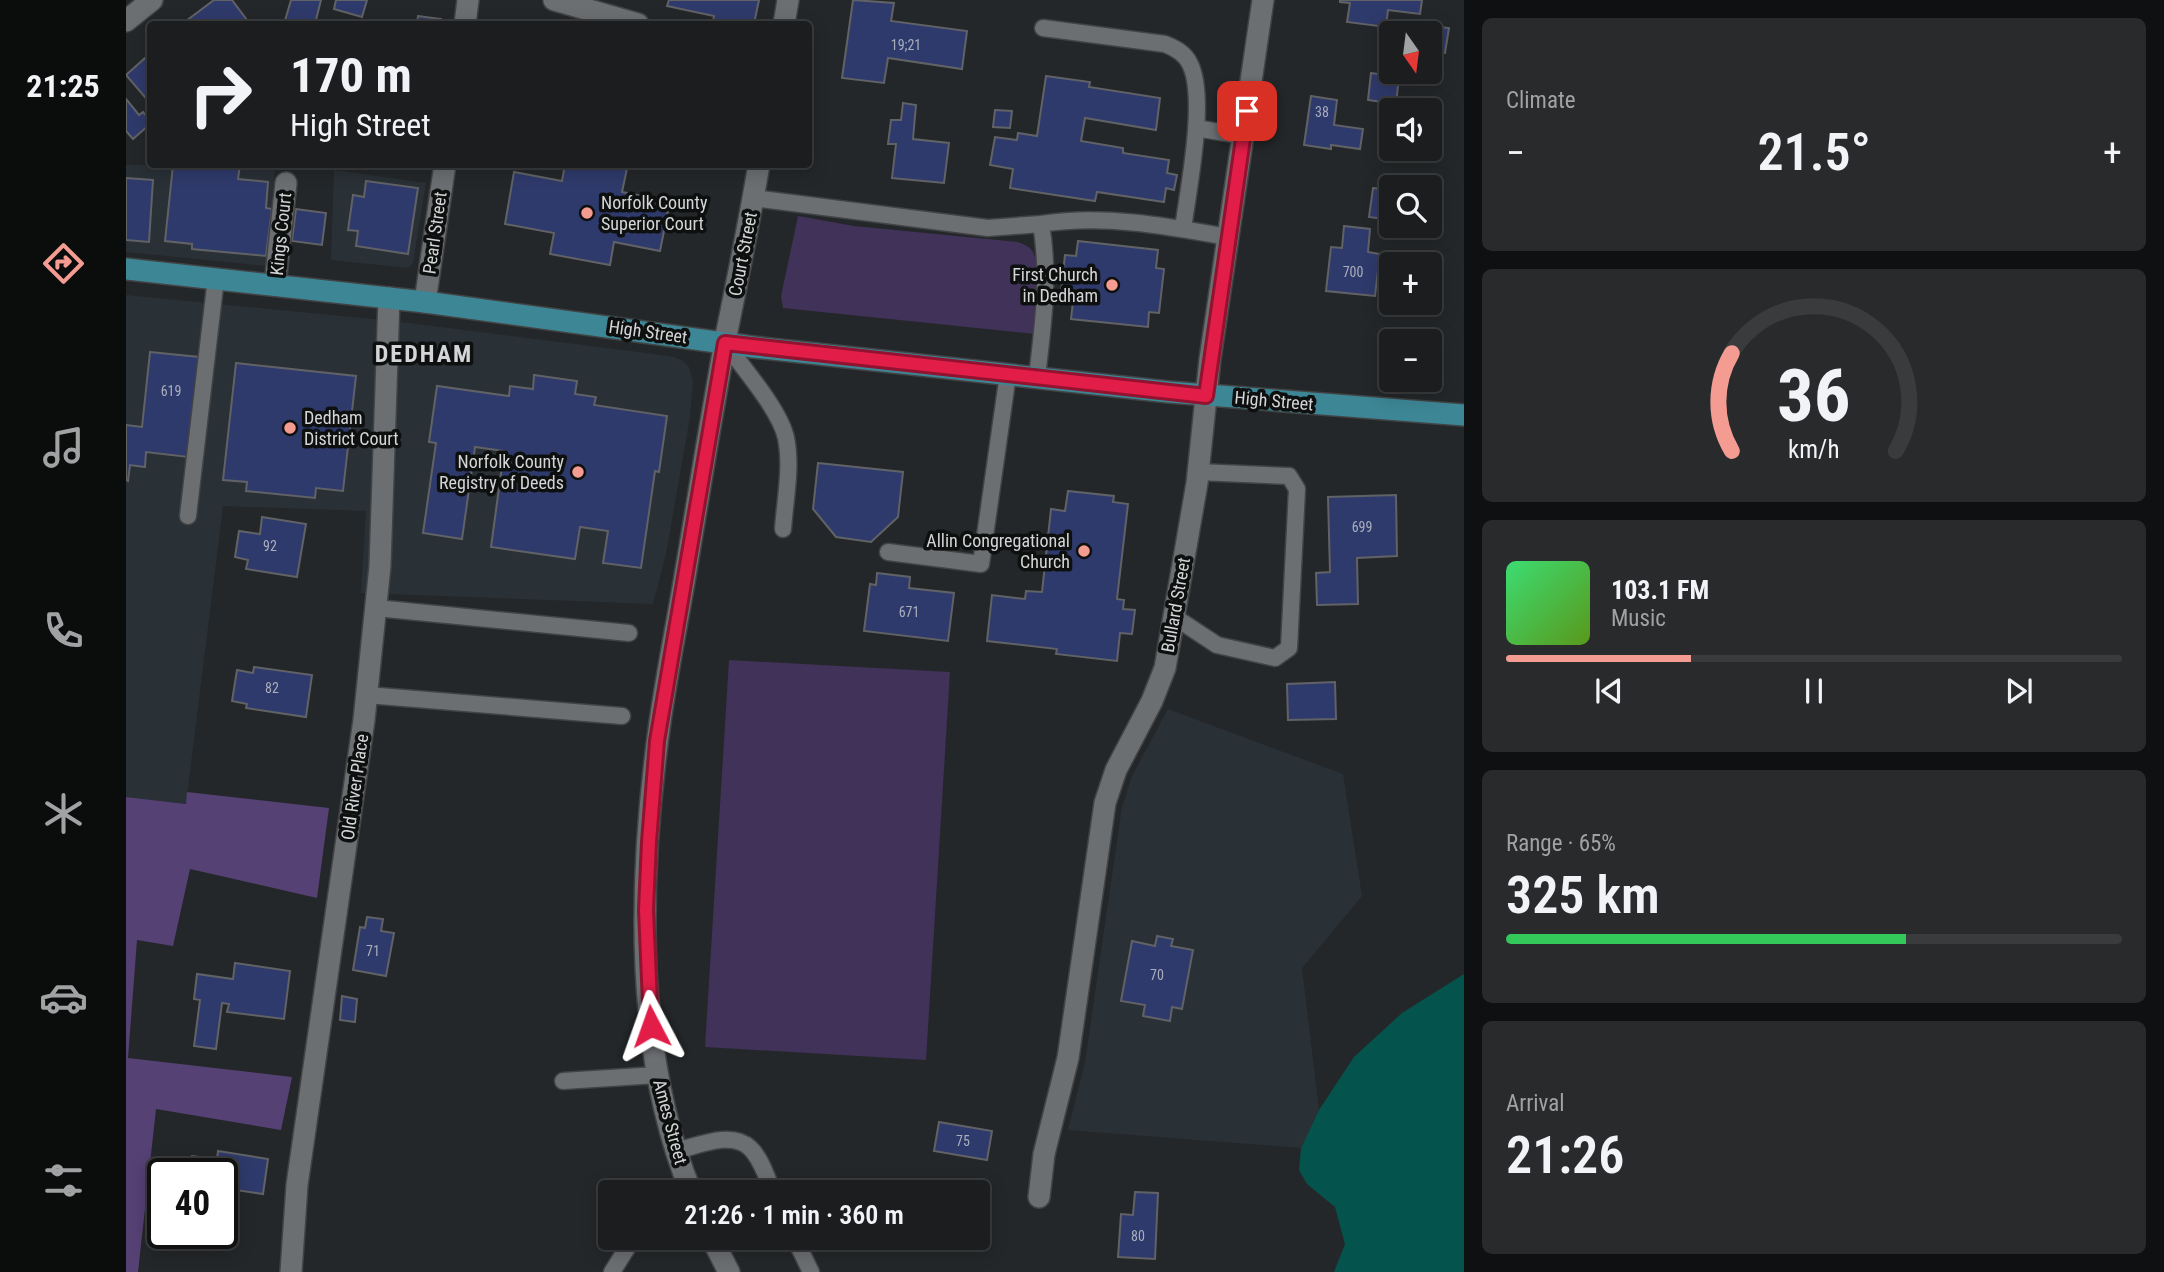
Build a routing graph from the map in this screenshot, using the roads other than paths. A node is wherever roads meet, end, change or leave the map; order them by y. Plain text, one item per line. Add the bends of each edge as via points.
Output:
1 (152, 0) edge
2 (468, 0) edge
3 (554, 0) edge
4 (788, 0) edge
5 (1263, 0) edge
6 (465, 21) edge
7 (628, 21) edge
8 (784, 21) edge
9 (126, 22) edge
10 (1043, 28) dead end
11 (1196, 128) junction
12 (1243, 136) junction
13 (444, 168) edge
14 (758, 168) edge
15 (286, 183) dead end
16 (754, 198) junction
17 (1041, 224) junction
18 (1183, 229) junction
19 (1228, 237) junction
20 (126, 269) edge
21 (216, 278) junction
22 (275, 285) junction
23 (388, 299) junction
24 (425, 302) junction
25 (725, 343) junction
26 (1008, 374) junction
27 (1037, 377) junction
28 (1206, 396) junction
29 (1464, 415) edge
30 (1199, 472) junction
31 (188, 516) dead end
32 (783, 529) dead end
33 (888, 552) dead end
34 (376, 608) junction
35 (1174, 616) junction
36 (629, 633) dead end
37 (367, 695) junction
38 (622, 716) dead end
39 (657, 1075) junction
40 (563, 1081) dead end
41 (676, 1151) junction
42 (685, 1180) edge
43 (767, 1180) edge
44 (1040, 1197) dead end
45 (626, 1250) edge
46 (718, 1250) edge
47 (800, 1250) edge
48 (291, 1272) edge
49 (612, 1272) edge
50 (729, 1272) edge
51 (811, 1272) edge

1 - 9 street
2 - 6 street
3 - 7 street
4 - 8 street
5 - 12 street, Bullard Street
10 - 11 lane via 1174,47 1190,63 1194,75
11 - 12 lane
11 - 18 lane
12 - 19 street, Bullard Street
13 - 24 street, Pearl Street
14 - 16 street, Court Street
15 - 22 street, Kings Court
16 - 17 lane via 988,228
16 - 25 street, Court Street
17 - 18 lane via 1082,220
17 - 27 lane via 1047,289
18 - 19 lane
19 - 28 street, Bullard Street
20 - 21 main road, High Street
21 - 22 main road, High Street
21 - 31 lane
22 - 23 main road, High Street
23 - 24 main road, High Street
23 - 34 street, Old River Place
24 - 25 main road, High Street
25 - 26 main road, High Street
25 - 32 lane via 775,412 786,436
25 - 39 street, Ames Street via 655,764 646,944
26 - 27 main road, High Street
26 - 33 lane via 981,564
27 - 28 main road, High Street
28 - 29 main road, High Street
28 - 30 street, Bullard Street
30 - 35 street, Bullard Street
30 - 35 lane via 1289,476 1297,489 1289,648 1275,658 1217,645
34 - 36 lane
34 - 37 street, Old River Place
35 - 44 street, Bullard Street via 1159,686 1116,769 1105,803 1068,1058 1044,1154
37 - 38 lane
37 - 48 street, Old River Place via 297,1185
39 - 40 lane
39 - 41 street, Ames Street
41 - 42 street, Ames Street
41 - 43 lane via 721,1140 743,1143
45 - 49 lane
46 - 50 street
47 - 51 lane

